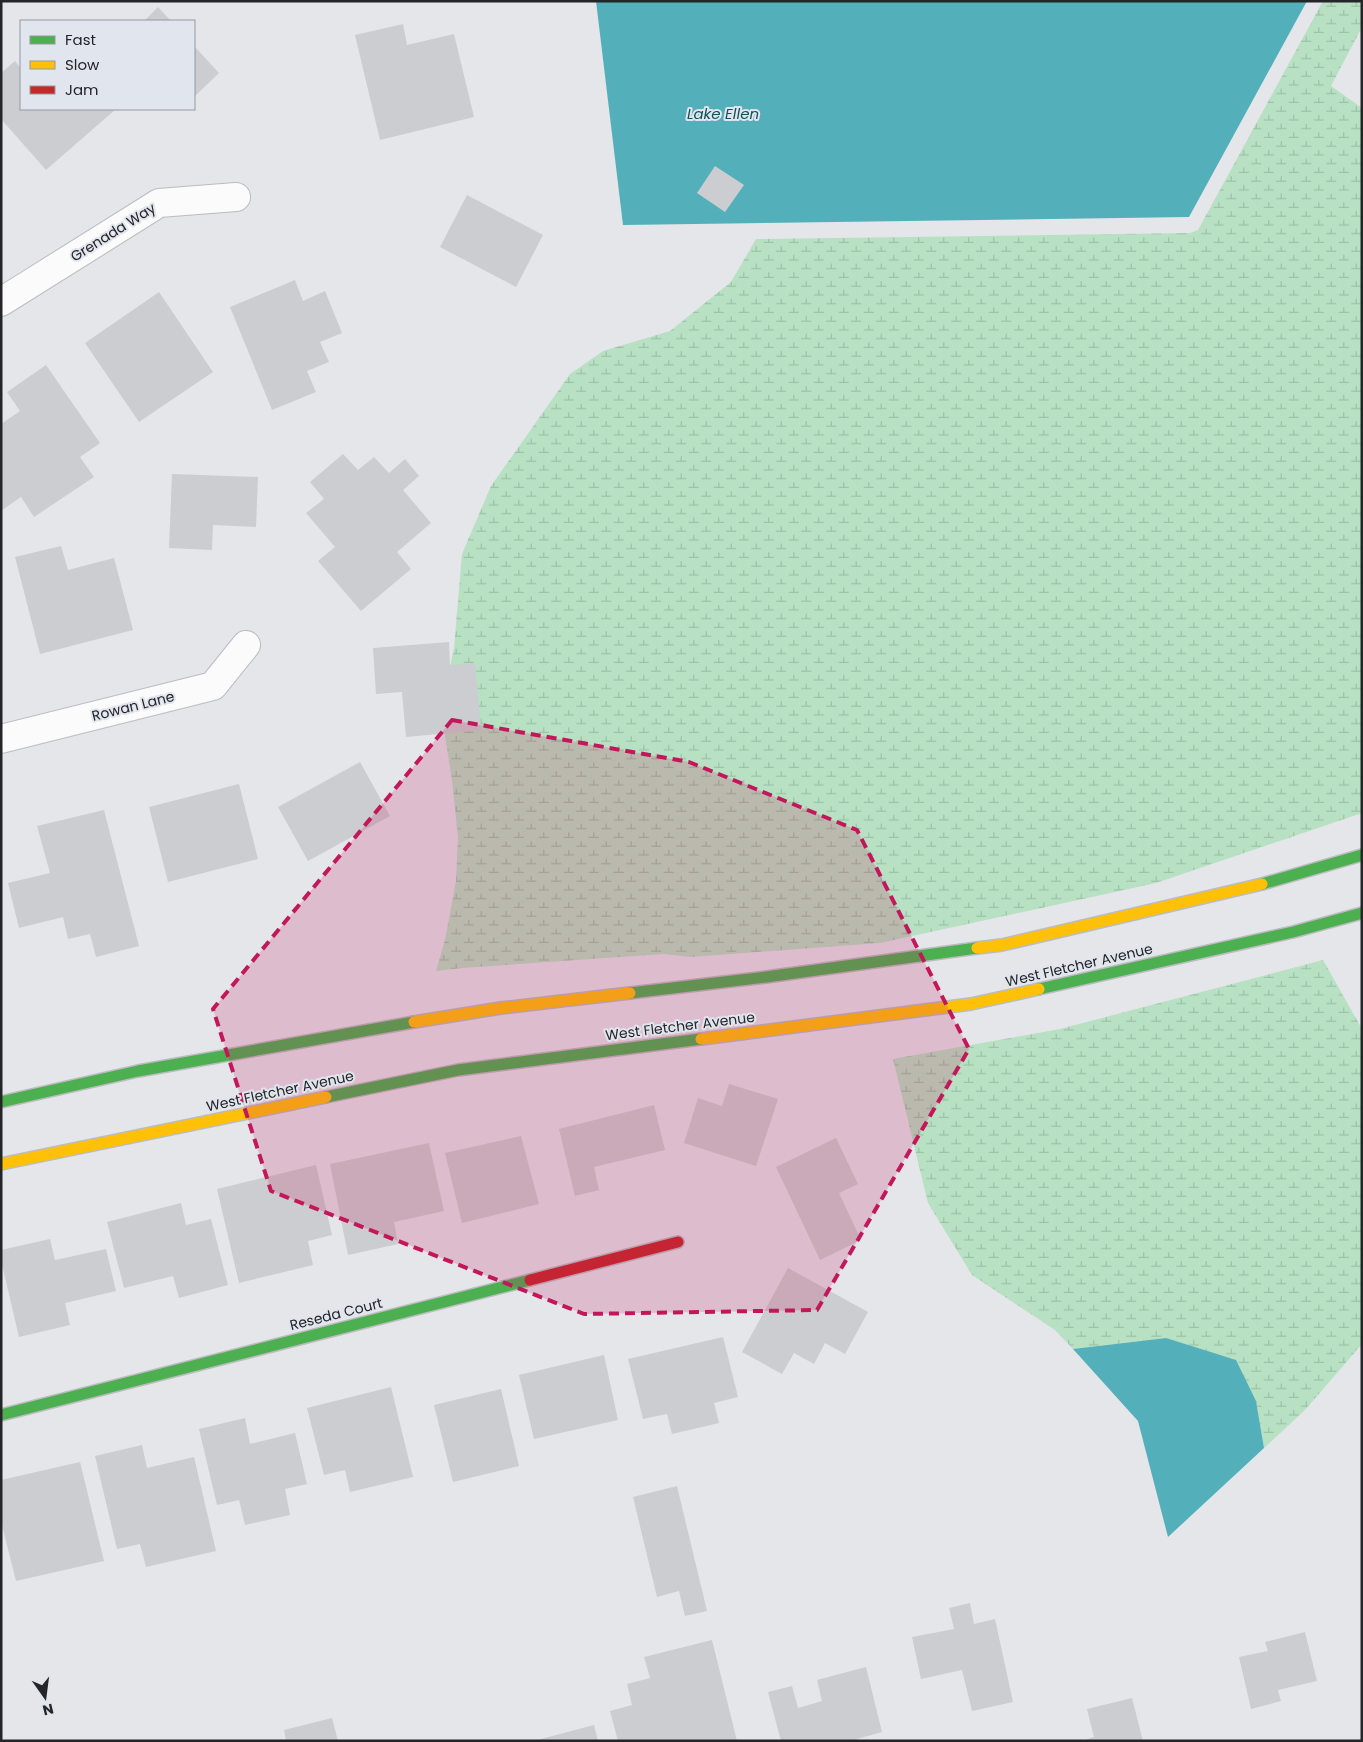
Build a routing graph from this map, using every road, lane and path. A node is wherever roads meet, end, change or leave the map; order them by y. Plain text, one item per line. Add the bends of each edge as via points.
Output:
1 (236, 197) dead end
2 (1, 302) edge
3 (246, 645) dead end
4 (1, 739) edge
5 (1362, 855) edge
6 (1362, 913) edge
7 (1, 1102) edge
8 (1, 1164) edge
9 (678, 1242) dead end
10 (1, 1415) edge

1 - 2 street, Grenada Way via 160,203
3 - 4 street, Rowan Lane via 213,686
5 - 7 main road via 1246,889 1002,945 501,1008 138,1071
6 - 8 main road, West Fletcher Avenue via 1294,932 971,1004 458,1070
9 - 10 main road, Reseda Court

